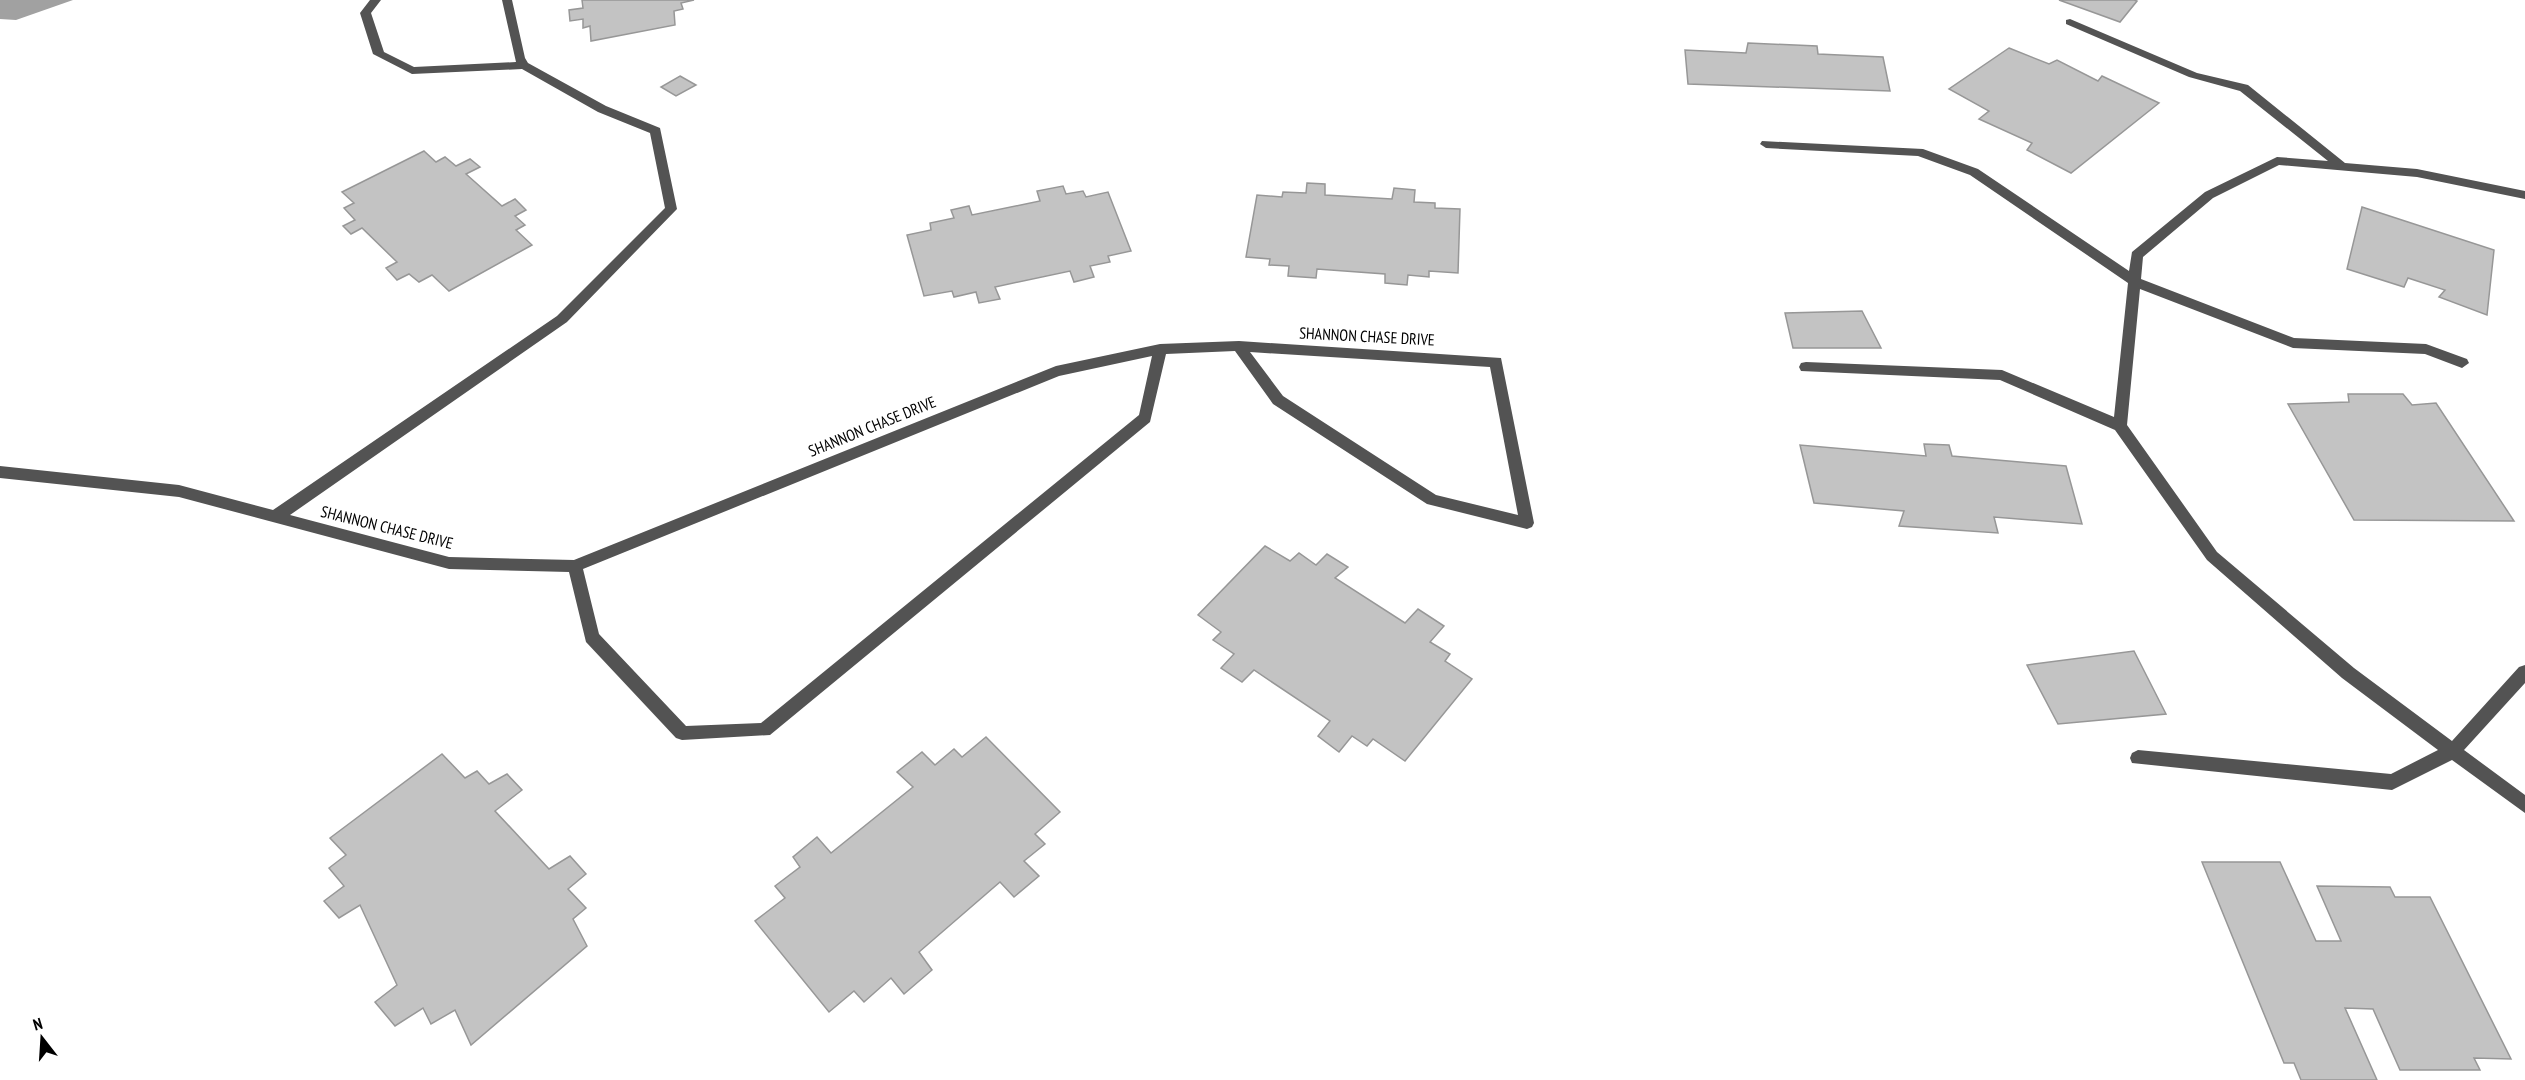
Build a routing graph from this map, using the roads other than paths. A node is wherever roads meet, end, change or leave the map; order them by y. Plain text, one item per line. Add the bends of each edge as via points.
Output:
1 (376, 0) edge
2 (507, 0) edge
3 (2070, 22) dead end
4 (524, 65) junction
5 (1766, 144) dead end
6 (2342, 166) junction
7 (2525, 195) edge
8 (2136, 282) junction
9 (1239, 346) junction
10 (1160, 350) junction
11 (2462, 363) dead end
12 (1806, 367) dead end
13 (2120, 426) junction
14 (0, 472) edge
15 (274, 517) junction
16 (575, 566) junction
17 (2525, 672) edge
18 (2453, 751) junction
19 (2138, 758) dead end
20 (2525, 805) edge

1 - 4 street via 366,13 379,54 412,71
2 - 4 street via 519,58
3 - 6 street via 2193,75 2244,88
4 - 15 street, SHANNON CHASE DRIVE via 602,109 656,131 671,209 562,319
5 - 8 street via 1919,152 1974,172
6 - 7 street via 2417,173
6 - 8 street via 2277,161 2209,195 2137,255
8 - 11 street via 2293,343 2426,349
8 - 13 street
9 - 9 street, SHANNON CHASE DRIVE via 1496,362 1527,524 1432,500 1278,400
9 - 10 street, SHANNON CHASE DRIVE
10 - 16 street, SHANNON CHASE DRIVE via 1056,371
10 - 16 street via 1145,418 764,730 682,733 592,637
12 - 13 street via 2002,375
13 - 18 street via 2212,556 2348,673
14 - 15 street, SHANNON CHASE DRIVE via 179,491
15 - 16 street, SHANNON CHASE DRIVE via 449,563
17 - 18 street
18 - 19 street via 2392,782
18 - 20 street

